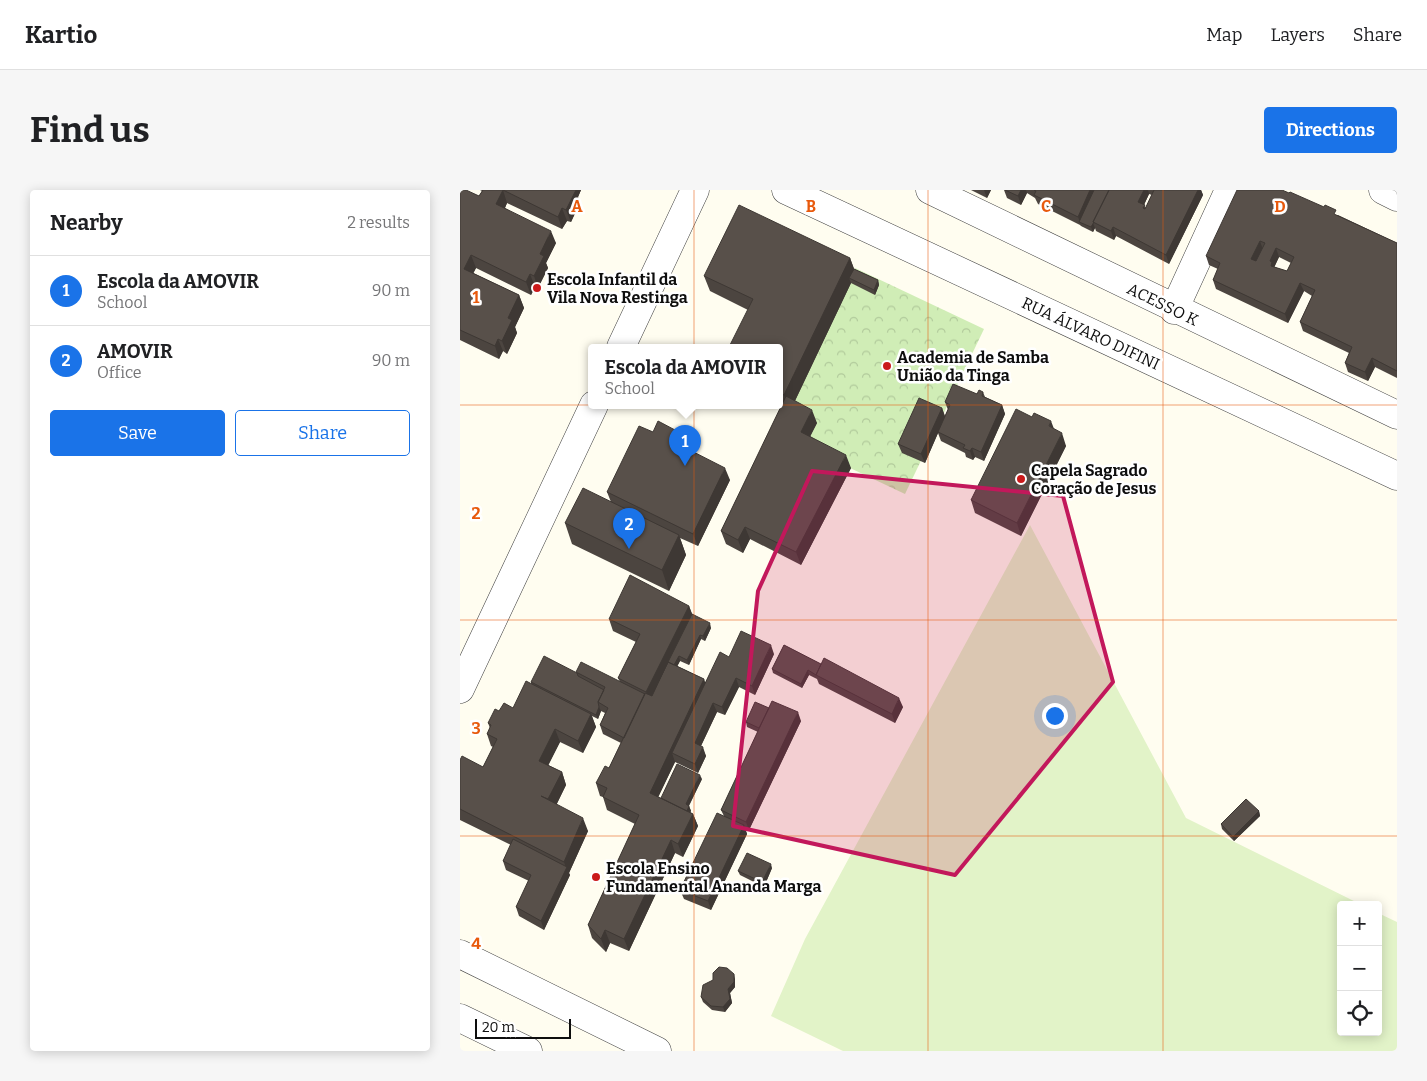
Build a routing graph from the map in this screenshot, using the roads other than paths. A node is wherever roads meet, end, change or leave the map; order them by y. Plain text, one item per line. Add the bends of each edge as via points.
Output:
1 (694, 190) edge
2 (786, 190) edge
3 (930, 190) edge
4 (1229, 190) edge
5 (1383, 190) edge
6 (1397, 197) edge
7 (1174, 310) junction
8 (622, 344) edge
9 (592, 409) edge
10 (1397, 416) edge
11 (1397, 476) edge
12 (460, 689) edge
13 (460, 954) edge
14 (460, 1018) edge
15 (528, 1051) edge
16 (657, 1051) edge

1 - 8 street
2 - 11 street, RUA ÁLVARO DIFINI
3 - 7 street, ACESSO K
4 - 7 street
5 - 6 street
7 - 10 street, ACESSO K
9 - 12 street
13 - 16 street
14 - 15 street

